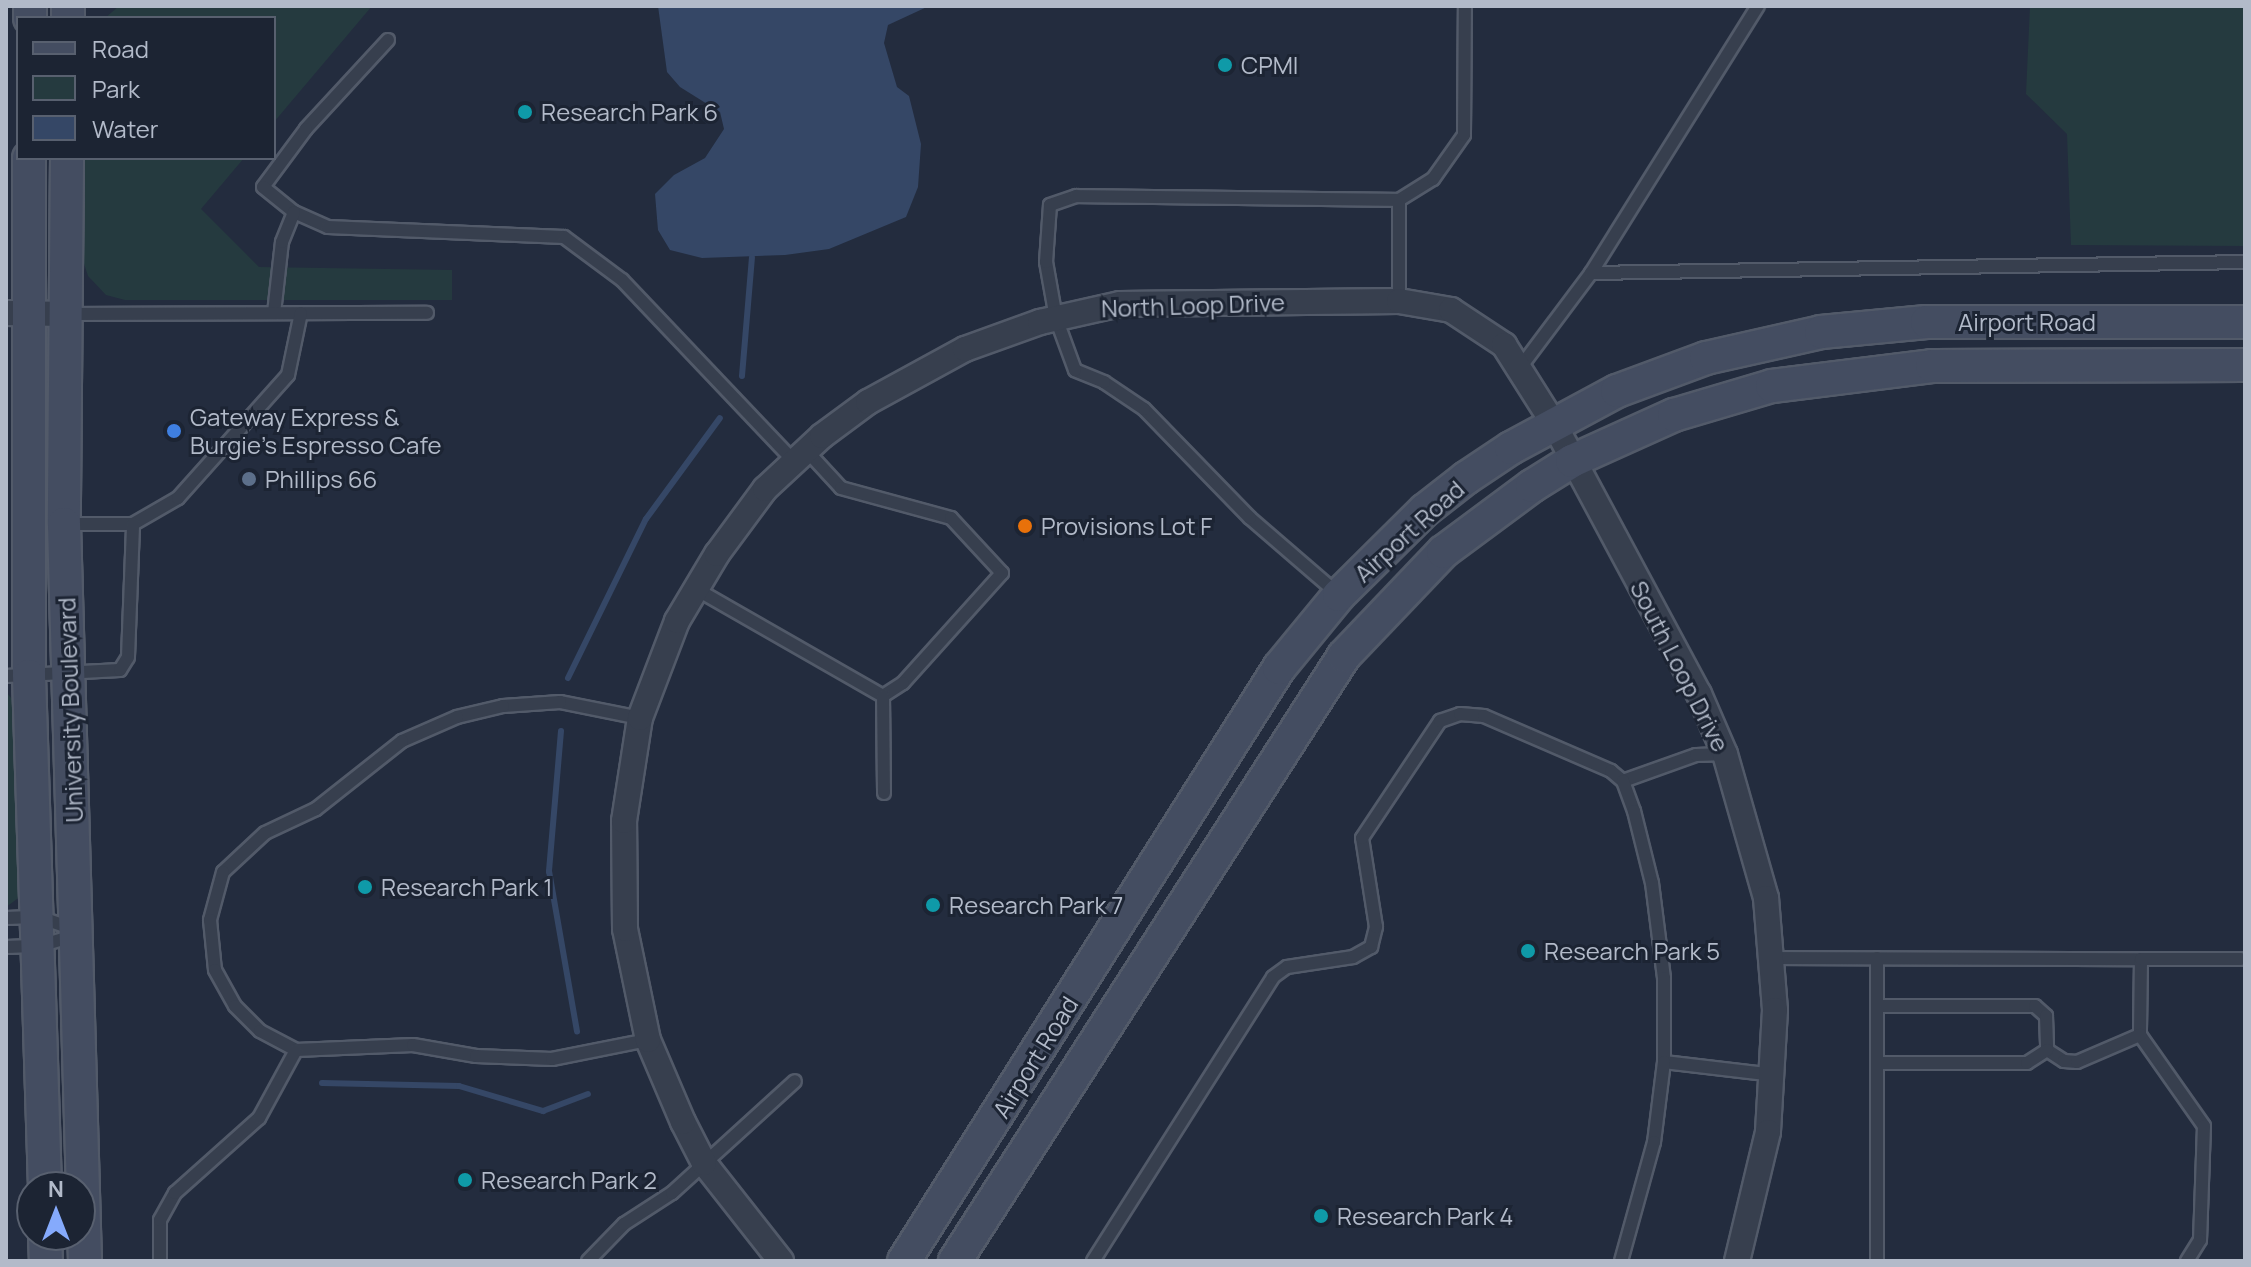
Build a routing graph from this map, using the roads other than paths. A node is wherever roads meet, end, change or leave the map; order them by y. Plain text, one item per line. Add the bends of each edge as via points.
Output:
1 (1465, 6) edge
2 (1758, 6) edge
3 (388, 40) dead end
4 (29, 160) edge
5 (67, 160) edge
6 (1399, 200) junction
7 (294, 212) junction
8 (2245, 262) edge
9 (1591, 273) junction
10 (1399, 301) junction
11 (16, 313) edge
12 (274, 313) junction
13 (301, 313) junction
14 (427, 313) dead end
15 (66, 314) junction
16 (1056, 318) junction
17 (2245, 322) edge
18 (2245, 365) edge
19 (1519, 369) junction
20 (1554, 424) junction
21 (801, 456) junction
22 (1572, 461) junction
23 (64, 524) junction
24 (133, 524) junction
25 (696, 589) junction
26 (1339, 595) junction
27 (68, 674) junction
28 (17, 676) edge
29 (883, 696) junction
30 (640, 718) junction
31 (1725, 754) junction
32 (1623, 781) junction
33 (884, 793) dead end
34 (6, 918) edge
35 (39, 932) junction
36 (79, 933) junction
37 (6, 947) edge
38 (1772, 958) junction
39 (1877, 958) junction
40 (2141, 959) junction
41 (2241, 959) dead end
42 (1877, 1006) junction
43 (2140, 1035) junction
44 (648, 1040) junction
45 (296, 1050) junction
46 (2047, 1050) junction
47 (1664, 1062) junction
48 (1877, 1063) junction
49 (1774, 1075) junction
50 (795, 1081) dead end
51 (704, 1163) junction
52 (45, 1171) edge
53 (85, 1261) edge
54 (160, 1261) edge
55 (588, 1261) edge
56 (781, 1261) edge
57 (904, 1261) edge
58 (955, 1261) edge
59 (1093, 1261) edge
60 (1621, 1261) edge
61 (1737, 1261) edge
62 (1877, 1261) edge
63 (2187, 1261) edge

1 - 6 lane via 1464,135 1433,179
2 - 9 lane
3 - 7 lane via 306,129 263,187
4 - 11 main road, University Boulevard
5 - 15 main road, University Boulevard
6 - 10 lane
6 - 16 lane via 1076,196 1050,205 1046,262
7 - 12 lane via 282,242
7 - 21 lane via 328,227 564,237 622,280
8 - 9 lane
9 - 19 lane
10 - 16 street, North Loop Drive via 1120,304
10 - 19 street, North Loop Drive via 1470,319 1504,345
11 - 15 street
11 - 28 main road, University Boulevard
12 - 13 lane
12 - 15 lane
13 - 14 lane
13 - 24 lane via 288,375 178,498
15 - 23 main road, University Boulevard
16 - 21 street, North Loop Drive via 965,349 917,372 868,402
16 - 26 lane via 1075,370 1144,409 1250,518
17 - 20 main road, Airport Road via 1927,322 1821,332 1706,358 1617,391
18 - 22 main road, Airport Road via 1932,366 1830,376 1717,401
19 - 20 street, North Loop Drive
20 - 22 street, South Loop Drive
20 - 26 main road, Airport Road via 1425,510
21 - 25 street, North Loop Drive via 746,513
21 - 29 lane via 841,488 951,518 1002,573 903,683
22 - 31 street, South Loop Drive via 1699,694
22 - 58 main road, Airport Road via 1443,552 1344,656
23 - 24 lane
23 - 27 main road, University Boulevard
24 - 27 lane via 128,657 120,670
25 - 29 lane
25 - 30 street, North Loop Drive via 655,670
26 - 57 main road, Airport Road via 1279,668
27 - 28 lane
27 - 36 main road, University Boulevard
28 - 35 main road, University Boulevard
29 - 33 lane
30 - 44 street, North Loop Drive via 624,821 622,876 625,929
30 - 45 lane via 560,702 503,706 457,717 402,741 316,809 265,833 223,872 210,920 215,970 235,1006 260,1031
31 - 32 lane via 1696,755
31 - 38 street, South Loop Drive via 1766,898
32 - 47 lane via 1652,883 1664,978
32 - 59 lane via 1484,716 1460,714 1440,721 1362,838 1376,927 1371,947 1353,957 1287,967 1273,977
34 - 35 lane
35 - 36 lane
35 - 36 lane
35 - 37 lane
35 - 52 main road, University Boulevard
36 - 53 main road, University Boulevard
38 - 39 lane
38 - 49 street, South Loop Drive
39 - 40 lane
39 - 42 lane
40 - 41 lane
40 - 43 lane
42 - 46 lane via 2035,1006 2046,1016
42 - 48 lane
43 - 46 lane via 2077,1062
43 - 63 lane via 2204,1126 2200,1240
44 - 45 lane via 552,1059 476,1056 413,1045
44 - 51 street, North Loop Drive
45 - 54 lane via 259,1118 175,1193 160,1220
46 - 48 lane via 2027,1063
47 - 49 lane
47 - 60 lane via 1654,1142
48 - 62 lane
49 - 61 street, South Loop Drive via 1756,1196
50 - 51 lane
51 - 55 lane via 672,1193 624,1224
51 - 56 street, North Loop Drive

